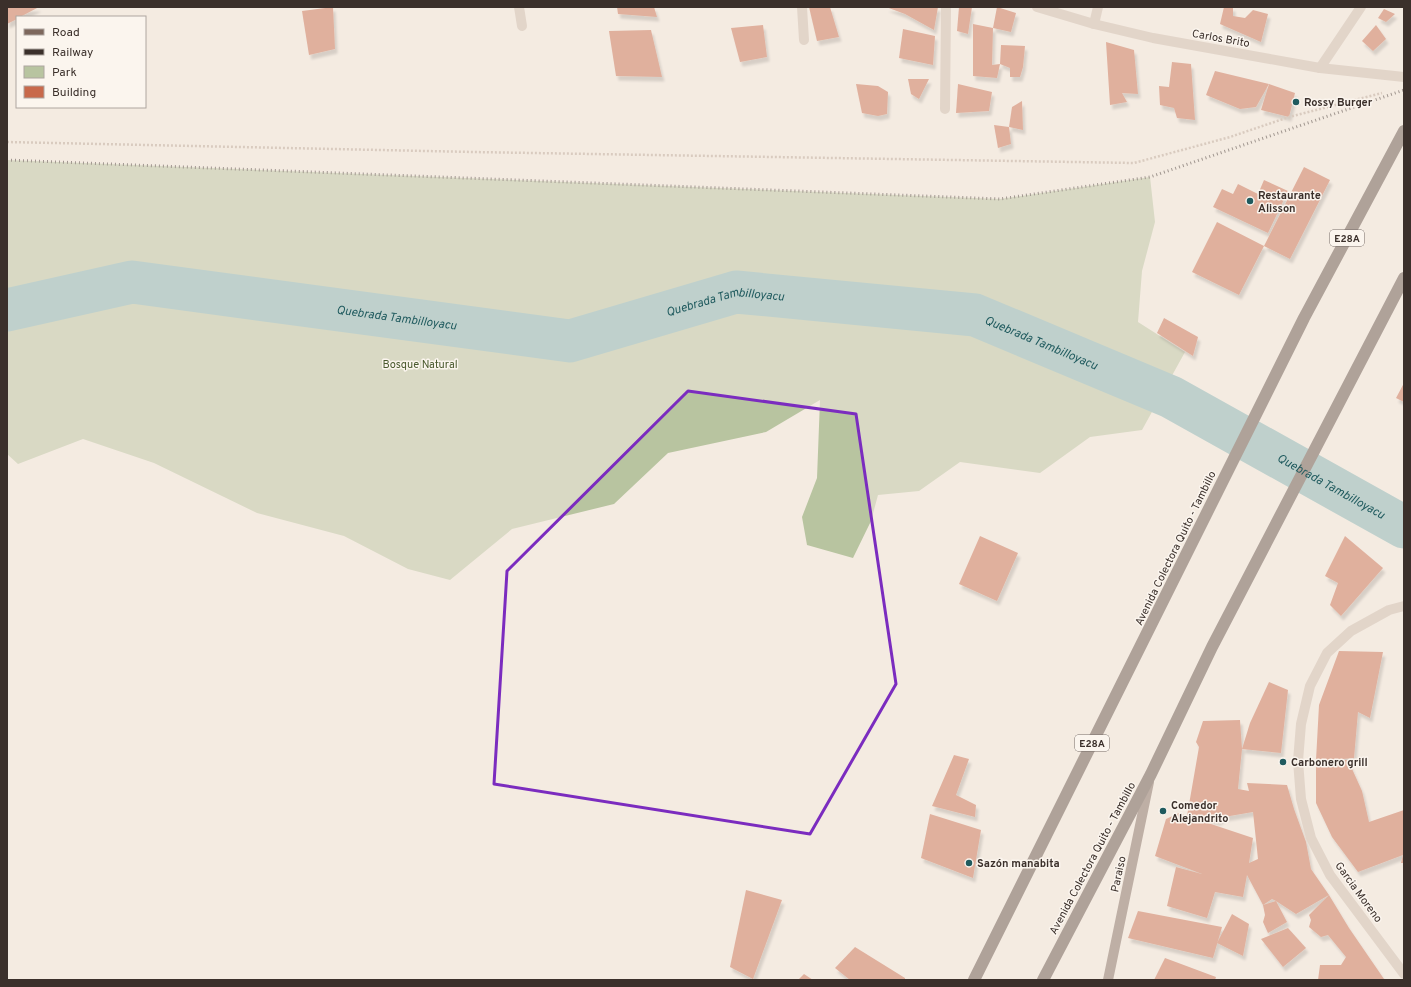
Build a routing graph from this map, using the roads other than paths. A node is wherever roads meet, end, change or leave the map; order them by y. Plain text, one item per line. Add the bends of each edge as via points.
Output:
1 (519, 7) edge
2 (802, 7) edge
3 (946, 7) edge
4 (1037, 7) edge
5 (1098, 7) edge
6 (1361, 7) edge
7 (1094, 24) junction
8 (522, 26) dead end
9 (804, 40) dead end
10 (1320, 68) junction
11 (1404, 77) edge
12 (945, 108) dead end
13 (1404, 131) edge
14 (1404, 278) edge
15 (1404, 606) edge
16 (1151, 774) junction
17 (1404, 974) edge
18 (974, 980) edge
19 (1043, 980) edge
20 (1108, 980) edge

1 - 8 street
2 - 9 street
3 - 12 street
4 - 7 street, Carlos Brito
5 - 7 street
6 - 10 street
7 - 10 street, Carlos Brito via 1153,38
10 - 11 street, Carlos Brito
13 - 18 highway, Avenida Colectora Quito - Tambillo / E28A via 1290,346
14 - 16 highway, Avenida Colectora Quito - Tambillo via 1212,647
15 - 17 street, Garcia Moreno via 1389,610 1351,631 1327,653 1310,686 1301,724 1298,761 1301,799 1311,838 1330,875
16 - 19 highway, Avenida Colectora Quito - Tambillo
16 - 20 main road, Paraiso

